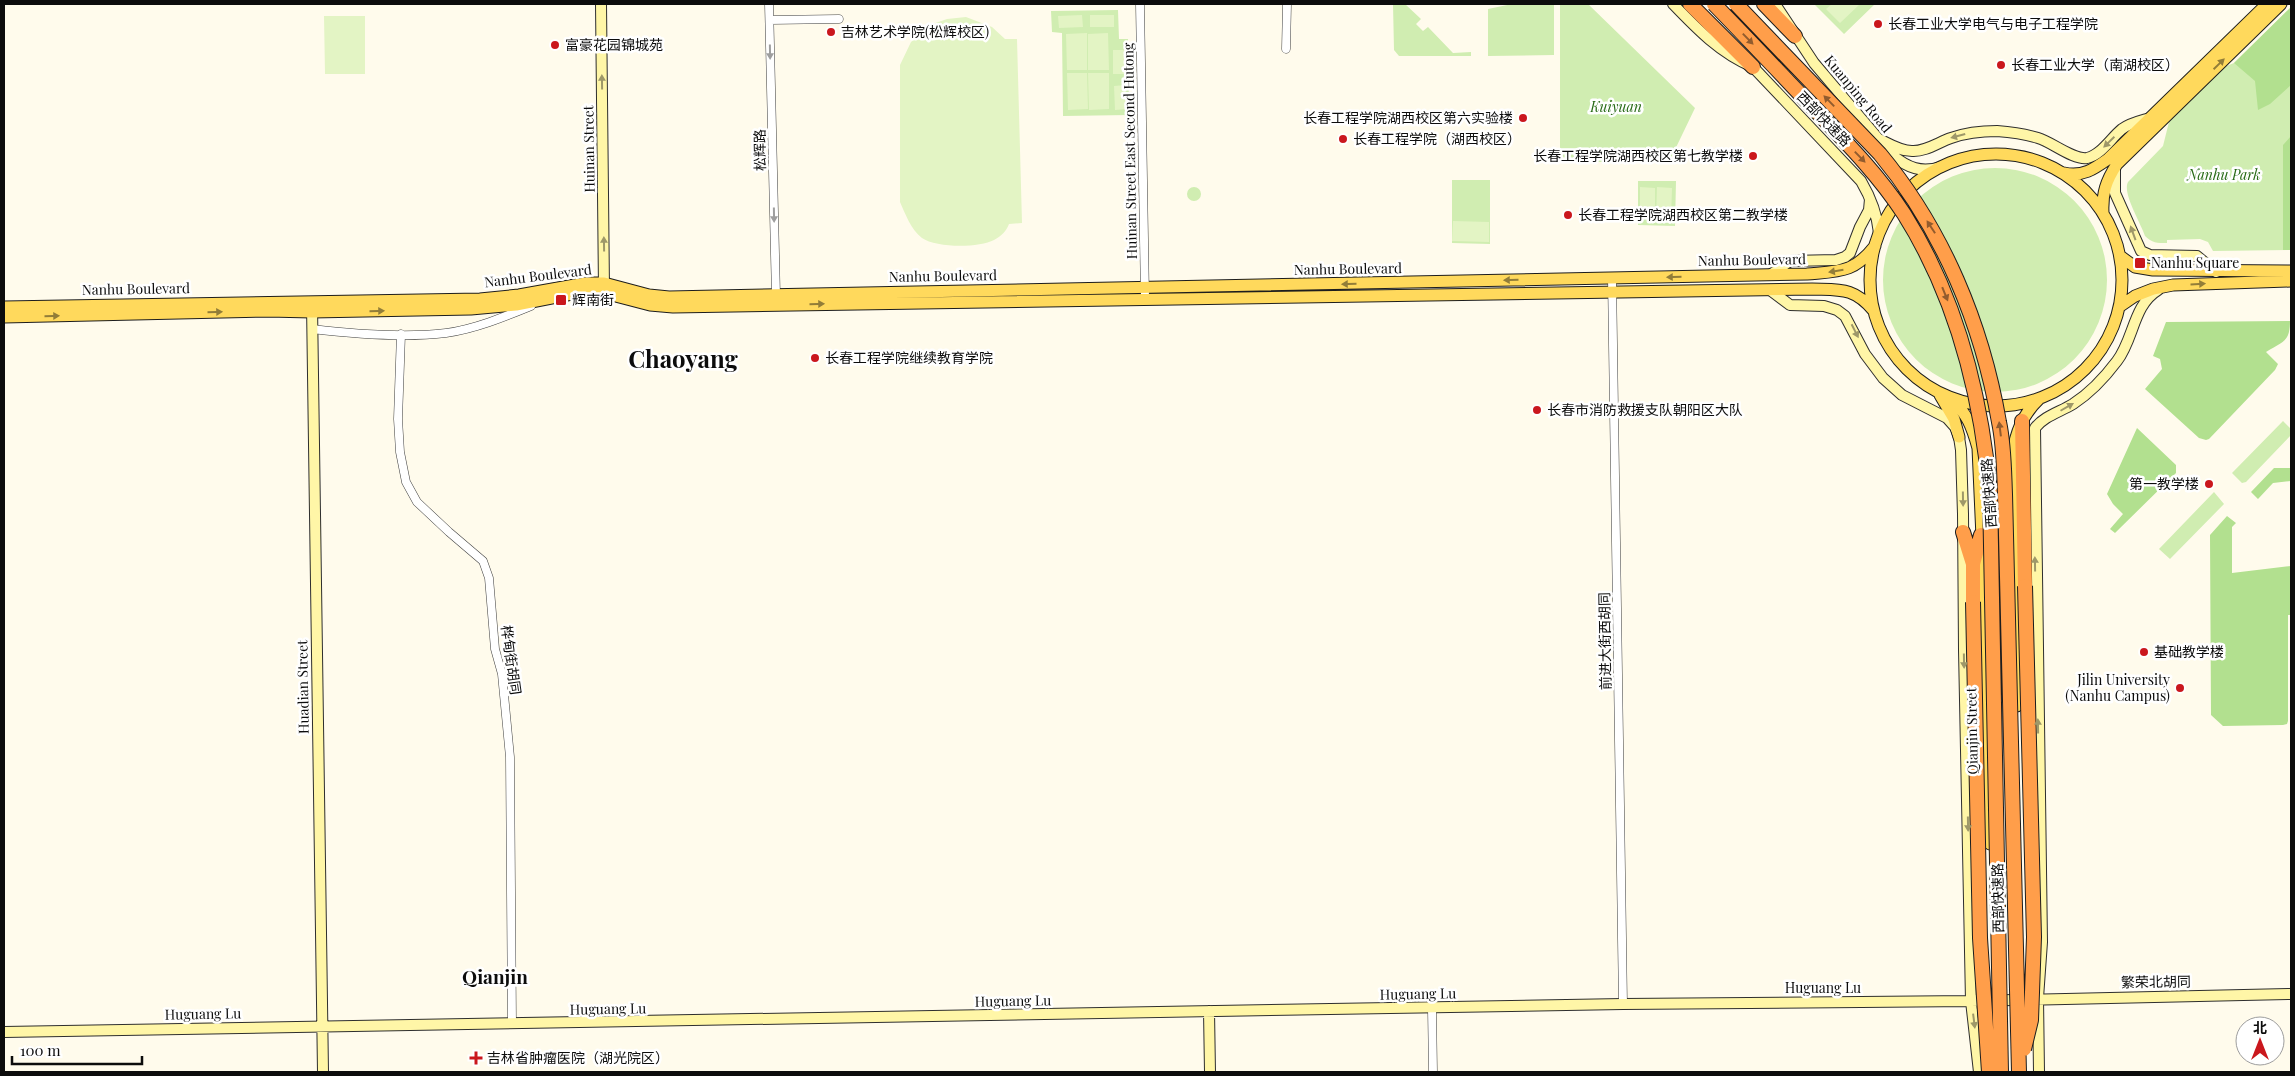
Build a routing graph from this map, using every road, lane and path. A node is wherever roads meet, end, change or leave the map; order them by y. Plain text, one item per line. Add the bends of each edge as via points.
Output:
1 (601, 4) edge
2 (770, 4) edge
3 (1140, 4) edge
4 (1287, 4) edge
5 (1673, 4) edge
6 (1690, 4) edge
7 (1714, 4) edge
8 (1736, 4) edge
9 (1764, 4) edge
10 (1775, 4) edge
11 (2267, 4) edge
12 (2281, 4) edge
13 (839, 19) dead end
14 (770, 20) junction
15 (1795, 36) junction
16 (1286, 49) dead end
17 (1753, 67) junction
18 (2150, 118) junction
19 (1877, 138) junction
20 (2117, 164) junction
21 (1941, 167) junction
22 (2062, 173) junction
23 (1870, 195) junction
24 (2103, 213) junction
25 (1880, 233) junction
26 (1875, 246) junction
27 (2120, 256) junction
28 (2291, 271) edge
29 (2216, 272) junction
30 (1770, 275) junction
31 (1612, 278) junction
32 (2291, 281) edge
33 (2164, 287) junction
34 (604, 288) junction
35 (1770, 290) junction
36 (1612, 292) junction
37 (1145, 293) junction
38 (776, 296) junction
39 (553, 297) junction
40 (4, 307) edge
41 (312, 307) junction
42 (2119, 307) junction
43 (1874, 311) junction
44 (4, 317) edge
45 (312, 329) junction
46 (401, 334) junction
47 (1938, 391) junction
48 (1950, 397) junction
49 (2041, 398) junction
50 (2022, 421) junction
51 (1959, 437) junction
52 (1963, 532) junction
53 (1981, 535) junction
54 (1973, 564) junction
55 (2291, 994) edge
56 (2038, 998) junction
57 (2022, 999) junction
58 (1995, 1000) junction
59 (1971, 1001) junction
60 (1623, 1004) junction
61 (1432, 1008) junction
62 (1209, 1011) junction
63 (512, 1024) junction
64 (323, 1027) junction
65 (4, 1032) edge
66 (323, 1072) edge
67 (1210, 1072) edge
68 (1433, 1072) edge
69 (1979, 1072) edge
70 (1989, 1072) edge
71 (1997, 1072) edge
72 (2001, 1072) edge
73 (2020, 1072) edge
74 (2039, 1072) edge

34 -> 1 street, Huinan Street
2 - 14 street, 松辉路
3 - 37 street, Huinan Street East Second Hutong
4 - 16 street
5 - 17 street via 1706,38 1734,59
6 - 17 highway
7 -> 72 highway, 西部快速路, bridge via 1866,163 1903,212 1939,276 1957,323 1983,425 1990,493
73 -> 8 highway, 西部快速路, bridge via 2005,494 2000,423 1988,372 1976,329 1954,273 1936,235 1898,176
9 - 15 highway
10 - 15 street, Kuanping Road
11 - 18 main road
20 -> 12 main road
13 - 14 street
14 -> 38 street, 松辉路
15 - 19 street, Kuanping Road
17 - 23 street via 1861,181
18 -> 19 street via 2122,128 2100,150 2085,158 2077,158 2038,138 1996,131 1954,137 1910,152
18 - 22 main road via 2094,169 2082,174
19 - 21 street, Kuanping Road via 1903,164 1919,170
20 - 24 main road via 2106,180
29 -> 20 street via 2197,256 2142,251 2115,194
21 - 22 main road via 1966,158 2006,155 2031,160
21 - 25 main road via 1909,190 1892,210
22 - 24 main road via 2087,193
23 - 25 street
23 - 30 street via 1869,210 1850,253 1836,260 1790,261
24 - 27 main road
25 - 26 main road
26 -> 30 main road, Nanhu Boulevard via 1864,261 1850,268
26 - 43 main road via 1870,284
27 - 29 main road via 2136,267 2154,270
27 - 42 main road via 2122,287
28 - 29 main road
30 -> 31 main road, Nanhu Boulevard
31 - 36 street, 前进大街西胡同
31 -> 37 main road, Nanhu Boulevard
33 -> 32 main road
33 - 42 main road via 2135,296
56 -> 33 street via 2042,942 2035,428 2074,403 2107,374 2126,347 2145,300
34 -> 37 main road, Nanhu Boulevard via 650,305 674,307
34 - 38 main road, Nanhu Boulevard via 668,297
34 - 39 main road, Nanhu Boulevard
34 - 41 main road, Nanhu Boulevard via 586,283 480,299
35 - 36 main road, Nanhu Boulevard
35 - 43 main road, Nanhu Boulevard via 1854,293 1864,298
35 -> 51 street via 1790,305 1824,306 1846,316 1865,354 1883,378 1902,395 1946,418
36 - 37 main road, Nanhu Boulevard
36 - 60 street, 前进大街西胡同
37 - 38 main road, Nanhu Boulevard
41 -> 39 main road, Nanhu Boulevard via 471,309 516,305
39 - 46 street via 483,323 447,332
40 - 41 main road, Nanhu Boulevard
44 -> 41 main road, Nanhu Boulevard via 268,311
41 - 45 street, Huadian Street
42 - 49 main road via 2108,337 2094,359 2075,378
43 - 47 main road via 1897,358 1916,377
45 - 46 street
45 - 64 street, Huadian Street
46 - 63 street, 桦甸街胡同 via 398,419 406,482 417,502 483,561 489,578 510,758
47 - 48 main road
47 - 51 main road via 1948,406
48 - 49 main road via 1995,406
48 - 53 main road, Qianjin Street via 1965,413 1978,448
49 - 50 main road
50 - 57 main road via 2012,455
50 - 73 highway, bridge via 2034,937 2030,1020
51 -> 52 street, Qianjin Street
52 - 54 highway
52 -> 59 street, Qianjin Street
53 - 54 highway
53 - 58 main road, Qianjin Street
54 - 70 highway, bridge via 1980,928
55 - 56 street, 繁荣北胡同
56 - 57 street, 繁荣北胡同
56 - 74 street
57 - 58 street, Huguang Lu
57 - 73 main road
58 - 59 street, Huguang Lu
58 - 71 main road, Qianjin Street
59 - 60 street, Huguang Lu
59 -> 69 street, Qianjin Street
60 - 61 street, Huguang Lu
61 - 62 street, Huguang Lu
61 - 68 street
62 - 63 street, Huguang Lu
62 - 67 street
63 - 64 street, Huguang Lu
64 - 65 street, Huguang Lu
64 - 66 street, Huadian Street

